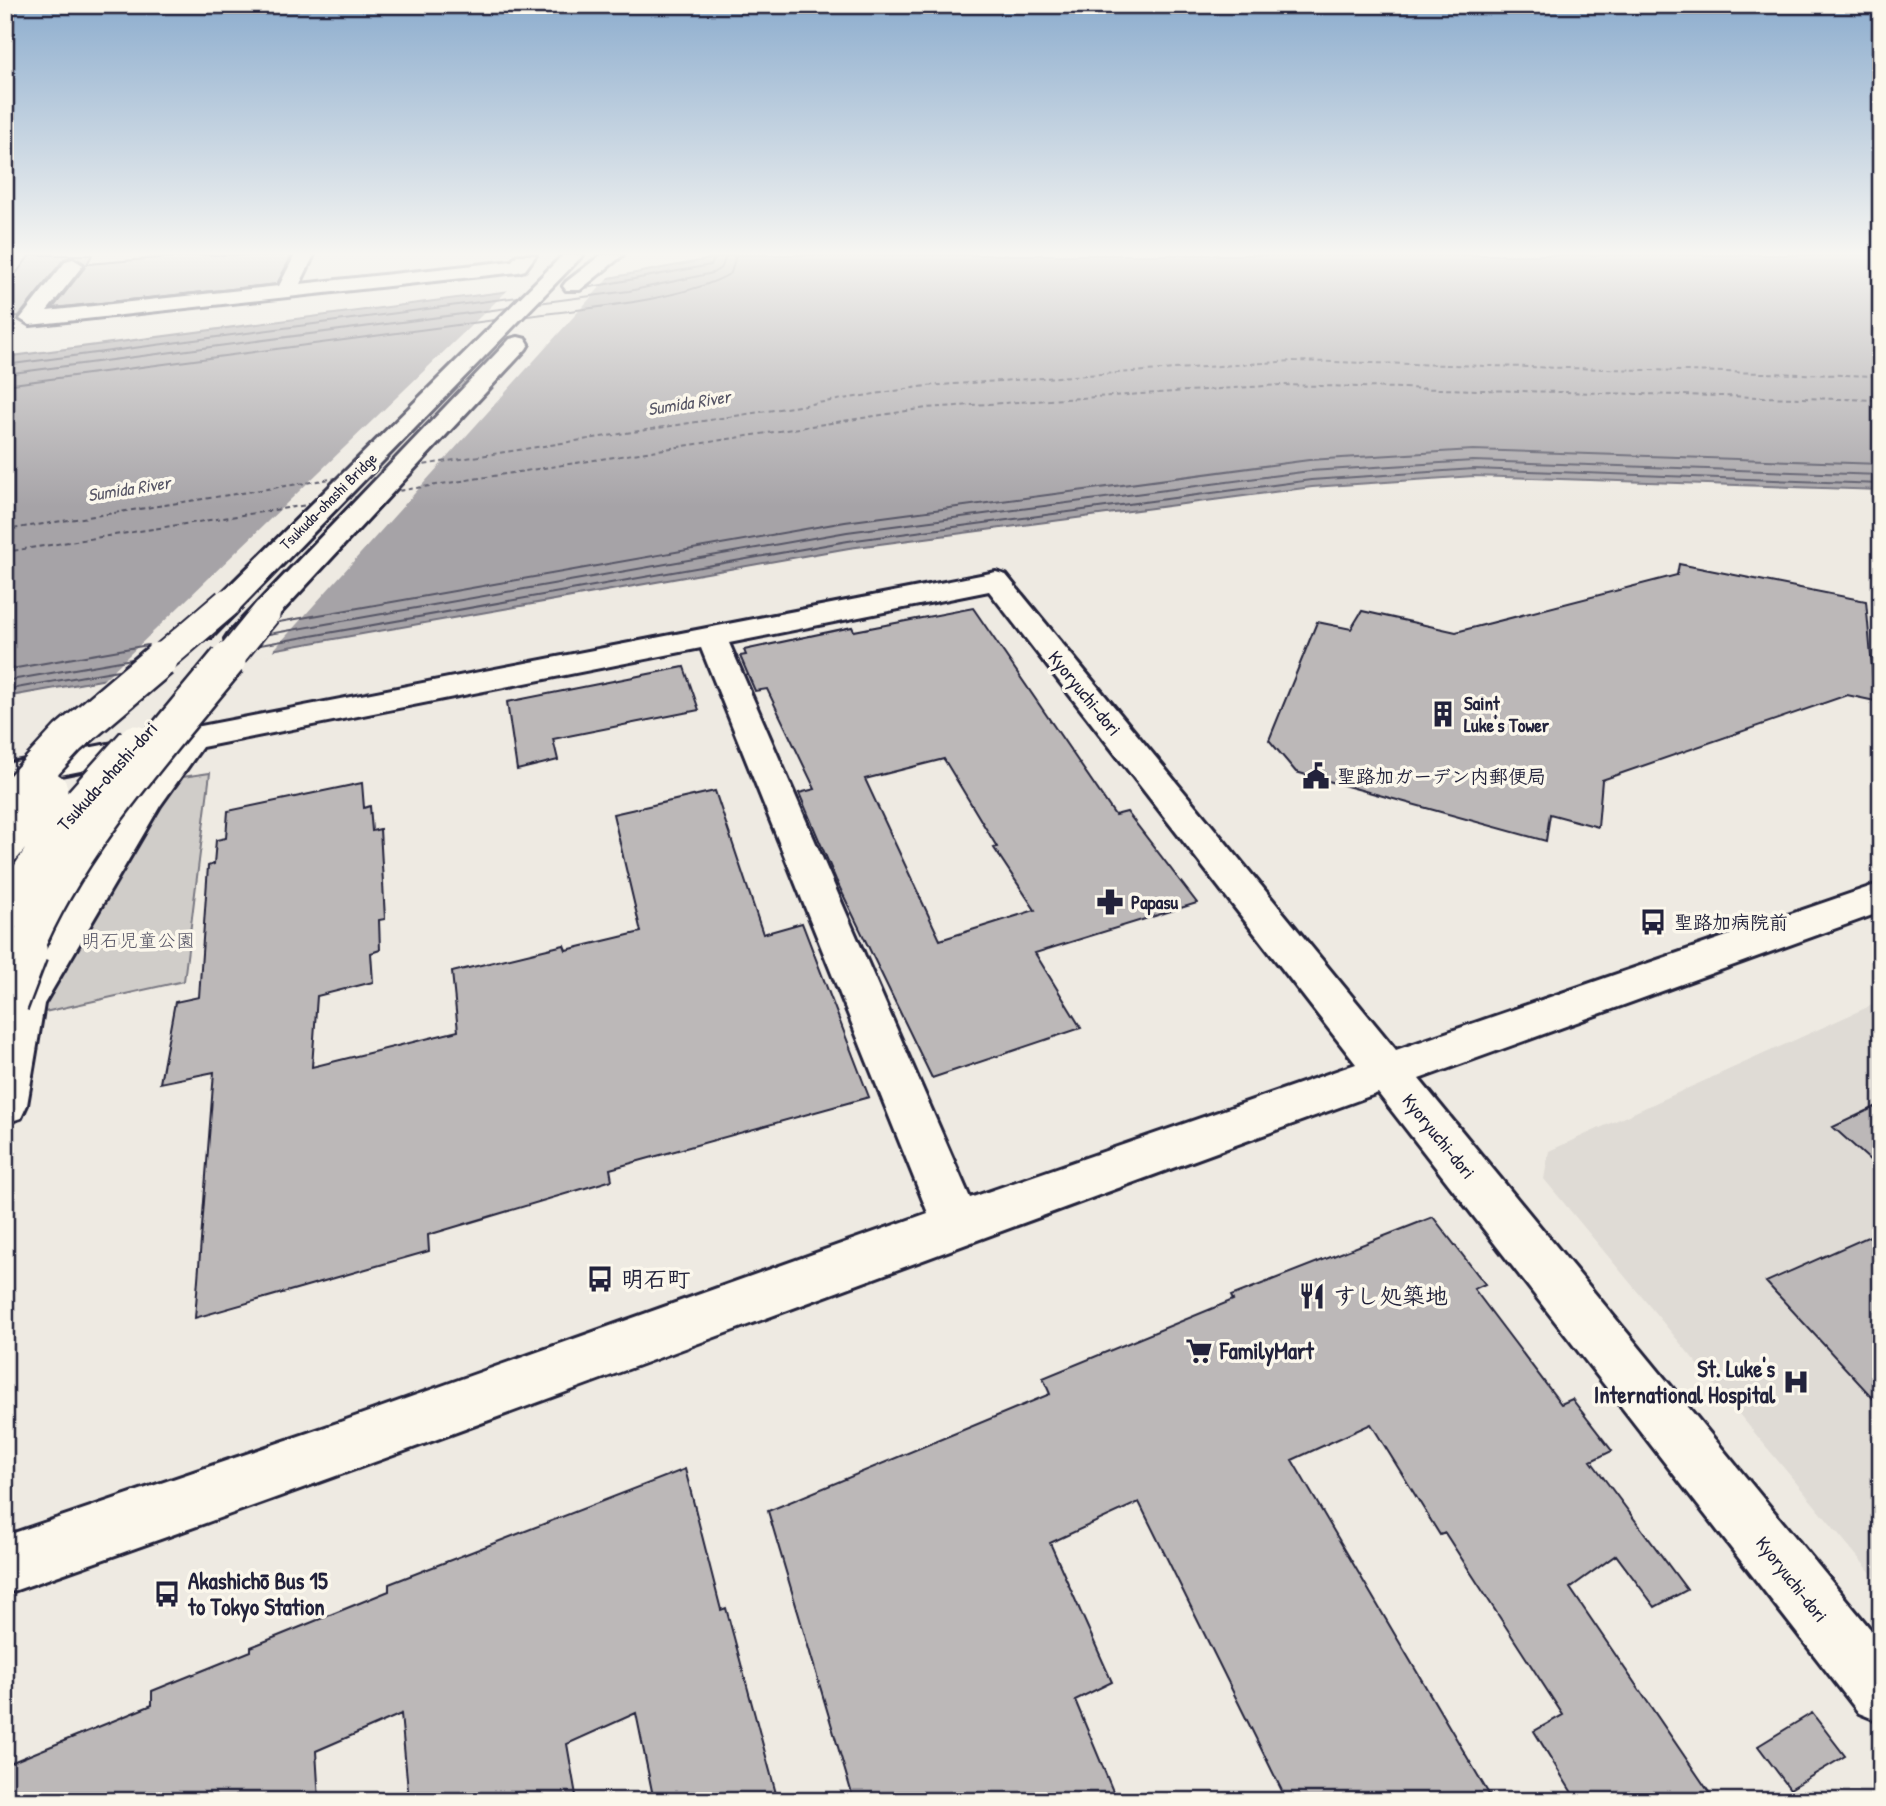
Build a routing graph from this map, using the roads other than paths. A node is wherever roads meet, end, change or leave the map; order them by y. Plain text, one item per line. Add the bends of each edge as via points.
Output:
1 (487, 339) edge
2 (522, 339) edge
3 (227, 603) junction
4 (267, 613) junction
5 (711, 636) junction
6 (115, 721) joint
7 (178, 725) junction
8 (5, 775) edge
9 (5, 806) edge
10 (5, 846) edge
11 (1881, 897) edge
12 (5, 913) edge
13 (5, 1002) edge
14 (1388, 1072) junction
15 (5, 1105) edge
16 (957, 1224) junction
17 (5, 1565) edge
18 (1881, 1691) edge

1 - 3 street, Tsukuda-ohashi Bridge
2 - 4 street, Tsukuda-ohashi Bridge
3 - 6 street, Tsukuda-ohashi Bridge, bridge
3 - 9 street, bridge via 68,738
4 - 7 street, Tsukuda-ohashi Bridge, bridge
4 - 13 street, bridge via 95,827 53,899
5 - 7 street
5 - 14 street, Kyoryuchi-dori via 996,581
5 - 16 street
6 - 10 street, Tsukuda-ohashi-dori, bridge
7 - 8 street
7 - 12 street, Tsukuda-ohashi-dori, bridge via 86,794 34,864
7 - 15 street via 146,800 23,1003
11 - 14 street
14 - 16 street
14 - 18 street, Kyoryuchi-dori
16 - 17 street via 346,1447

